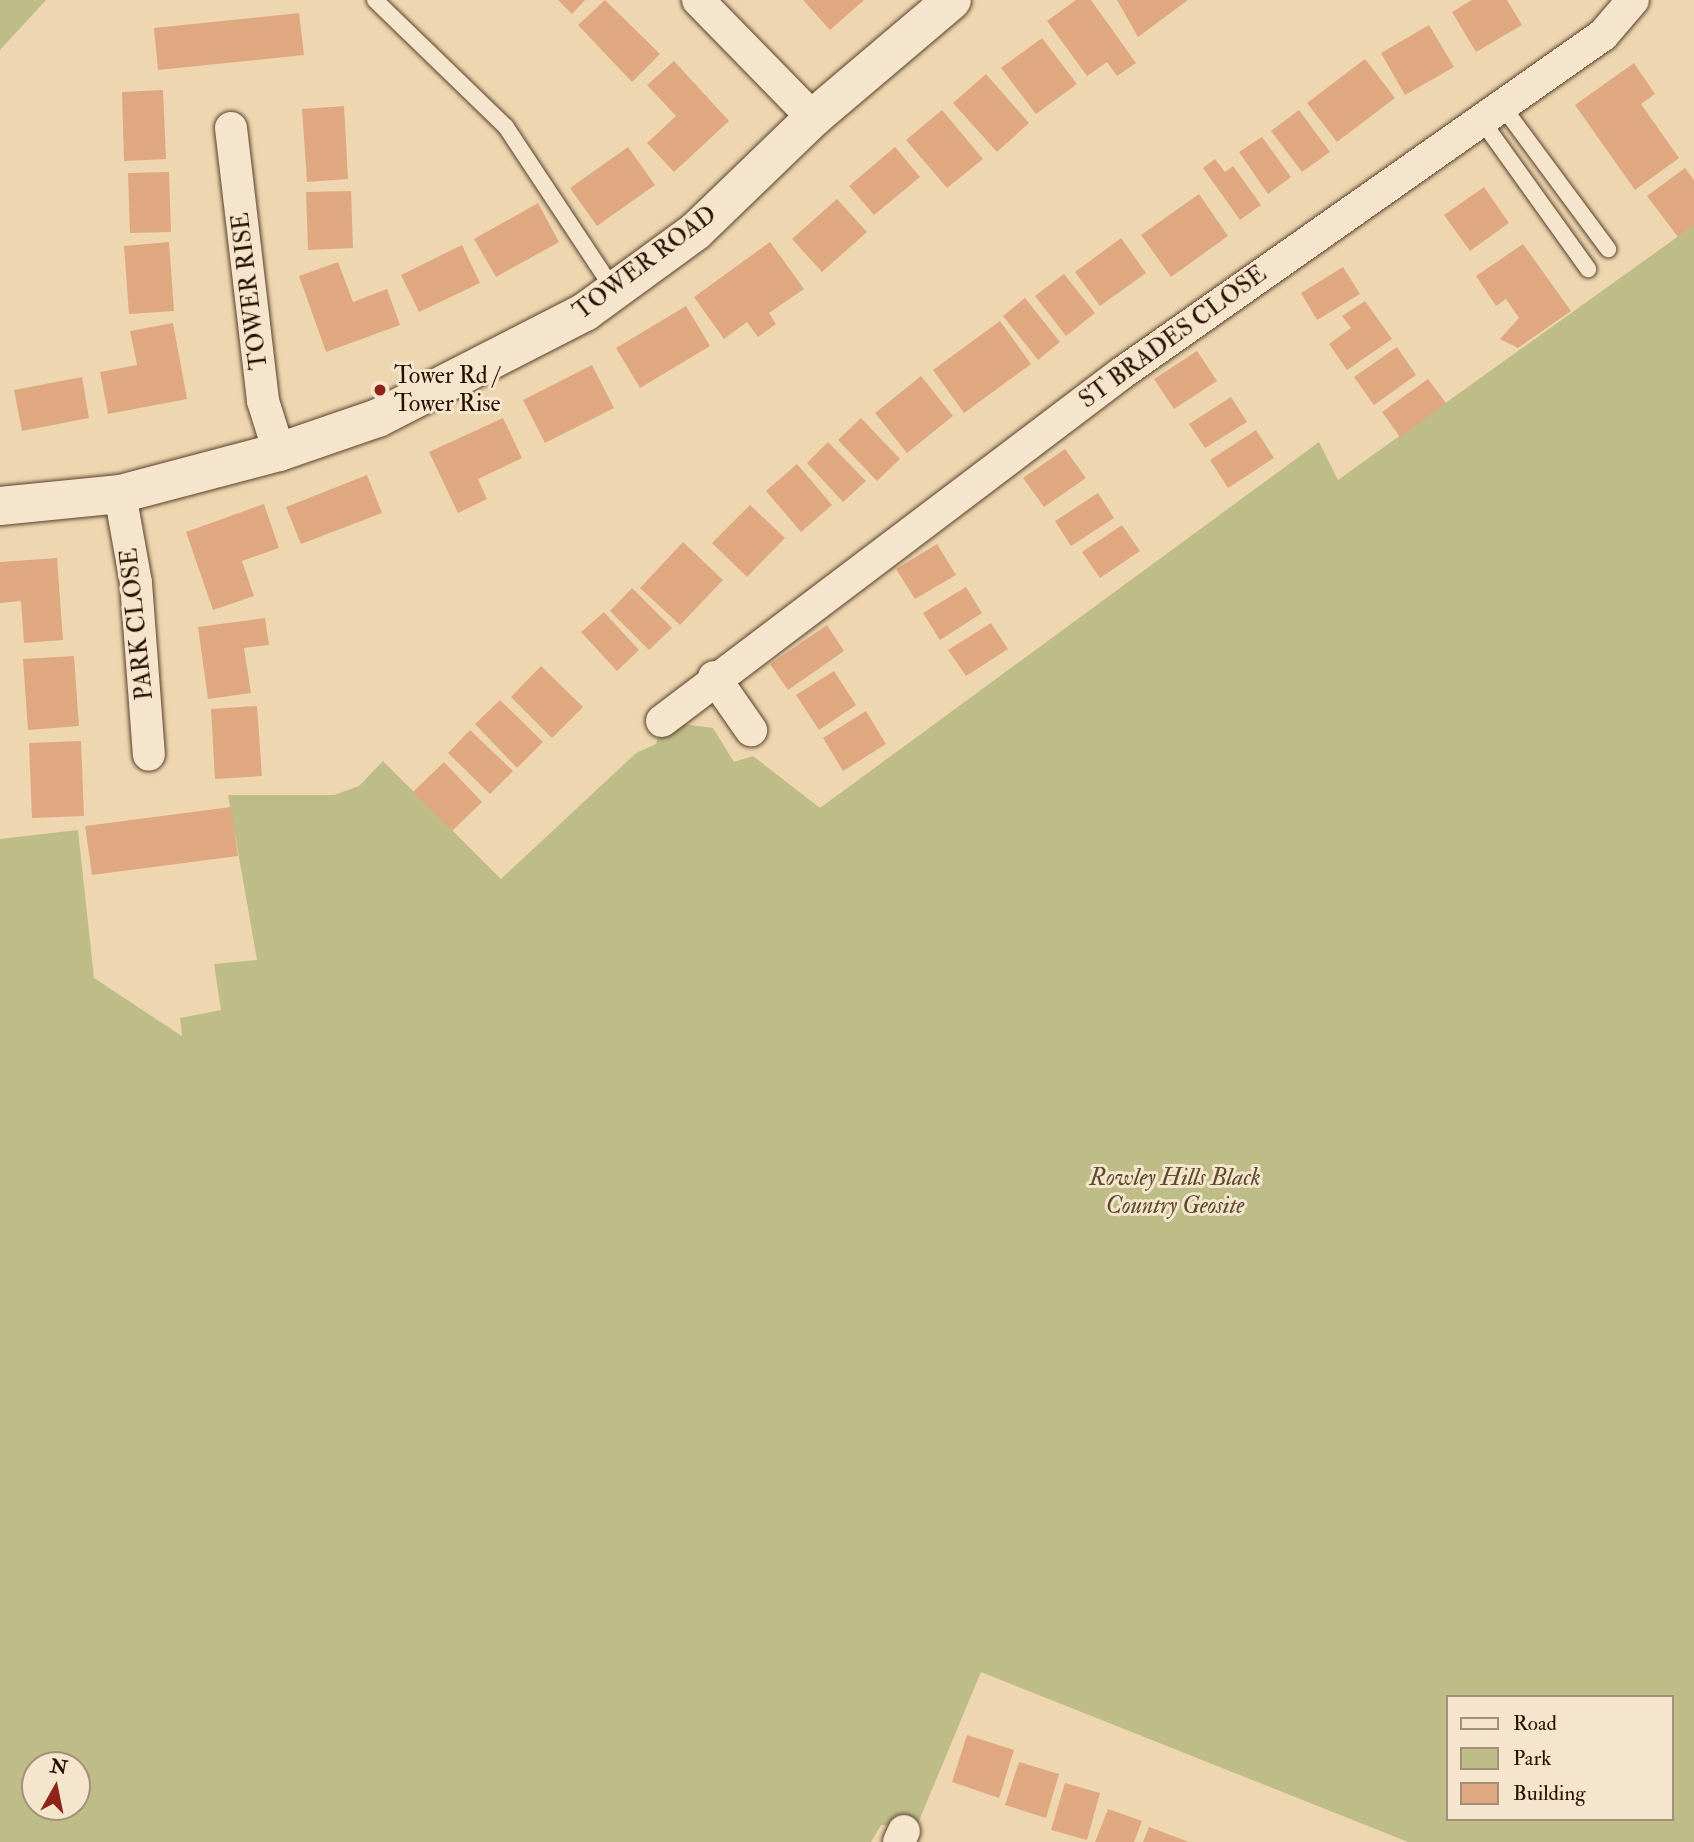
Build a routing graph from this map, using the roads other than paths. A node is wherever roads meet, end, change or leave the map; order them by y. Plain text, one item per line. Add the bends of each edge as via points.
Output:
1 (375, 0) edge
2 (698, 0) edge
3 (952, 0) edge
4 (1633, 0) edge
5 (1490, 110) junction
6 (813, 118) junction
7 (231, 128) dead end
8 (1608, 249) dead end
9 (1588, 269) dead end
10 (614, 290) junction
11 (279, 452) junction
12 (120, 494) junction
13 (0, 506) edge
14 (714, 677) junction
15 (662, 721) dead end
16 (751, 730) dead end
17 (149, 755) dead end

1 - 10 lane via 506,127
2 - 6 street
3 - 6 street, TOWER ROAD
4 - 5 street, ST BRADES CLOSE via 1603,35
5 - 8 lane
5 - 9 lane
5 - 14 street, ST BRADES CLOSE via 1122,373
6 - 10 street, TOWER ROAD via 696,231
7 - 11 street, TOWER RISE via 263,401
10 - 11 street, TOWER ROAD via 585,312 378,418
11 - 12 street, TOWER ROAD
12 - 13 street, TOWER ROAD
12 - 17 street, PARK CLOSE via 136,583
14 - 15 street, ST BRADES CLOSE
14 - 16 street

